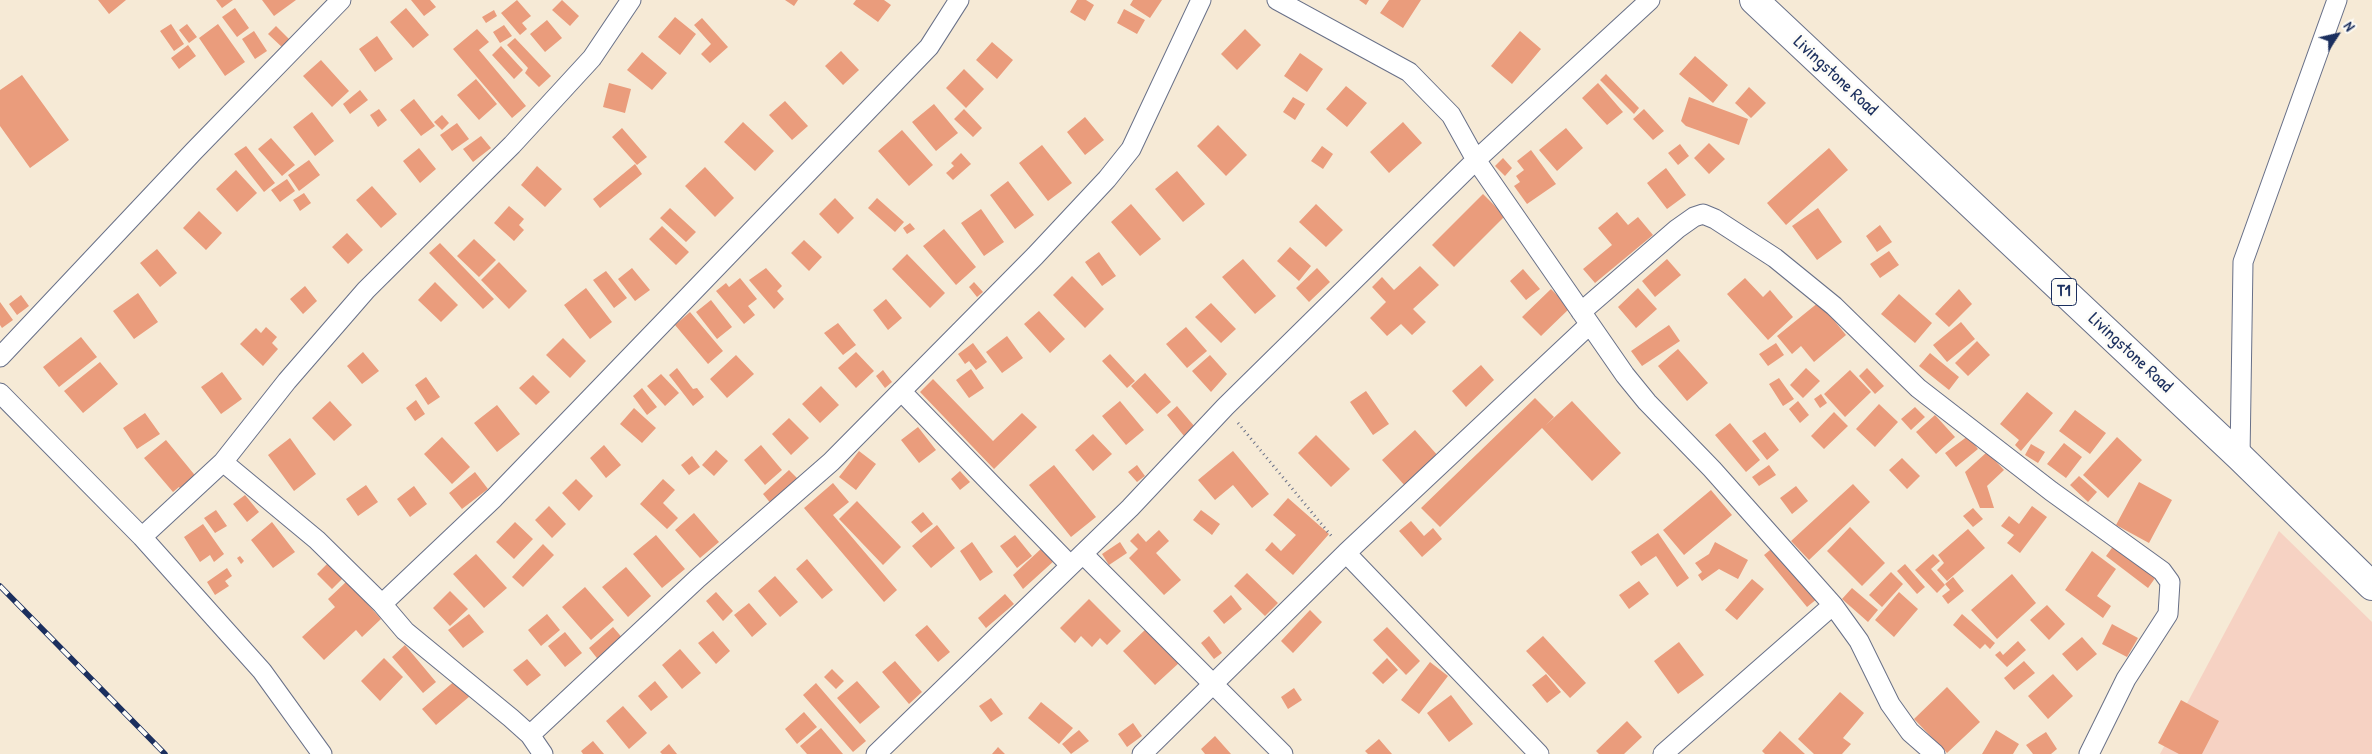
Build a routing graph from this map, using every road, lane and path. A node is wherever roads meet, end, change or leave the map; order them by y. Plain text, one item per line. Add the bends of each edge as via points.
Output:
1 (341, 0) edge
2 (631, 0) edge
3 (959, 0) edge
4 (1201, 0) edge
5 (1277, 0) edge
6 (1650, 0) edge
7 (1754, 0) edge
8 (2338, 0) edge
9 (1476, 160) junction
10 (1585, 318) junction
11 (0, 357) edge
12 (901, 391) junction
13 (0, 393) edge
14 (1225, 407) junction
15 (2240, 457) junction
16 (223, 462) junction
17 (142, 537) junction
18 (1346, 553) junction
19 (1076, 560) junction
20 (2372, 586) edge
21 (382, 604) junction
22 (1833, 605) junction
23 (1214, 684) junction
24 (530, 735) junction
25 (322, 754) edge
26 (543, 754) edge
27 (876, 754) edge
28 (1142, 754) edge
29 (1283, 754) edge
30 (1539, 754) edge
31 (1663, 754) edge
32 (1935, 754) edge
33 (2089, 754) edge

1 - 11 street
2 - 16 street via 592,58 512,145 366,290 287,380
3 - 21 street via 929,47 494,498
4 - 12 street via 1131,149 1035,256
5 - 9 street via 1409,72 1451,115
6 - 9 street
7 - 15 highway, Livingstone Road / T1
8 - 15 street via 2243,262
9 - 10 street
9 - 14 street
10 - 18 street
10 - 22 street via 1647,402 1712,469
10 - 33 street via 1677,229 1703,214 1715,219 1775,258 1834,306 1918,388 2051,491 2162,571 2170,582 2168,614 2126,679
12 - 19 street
12 - 24 street via 831,462 698,578
13 - 17 street
14 - 18 path
14 - 19 street
15 - 20 highway, Livingstone Road / T1
16 - 17 street
16 - 21 street via 317,540
17 - 25 street via 262,671
18 - 23 street
18 - 30 street
19 - 23 street
19 - 27 street
21 - 24 street via 405,631
22 - 31 street
22 - 32 street via 1859,641 1890,704 1910,732
23 - 28 street
23 - 29 street
24 - 26 street

